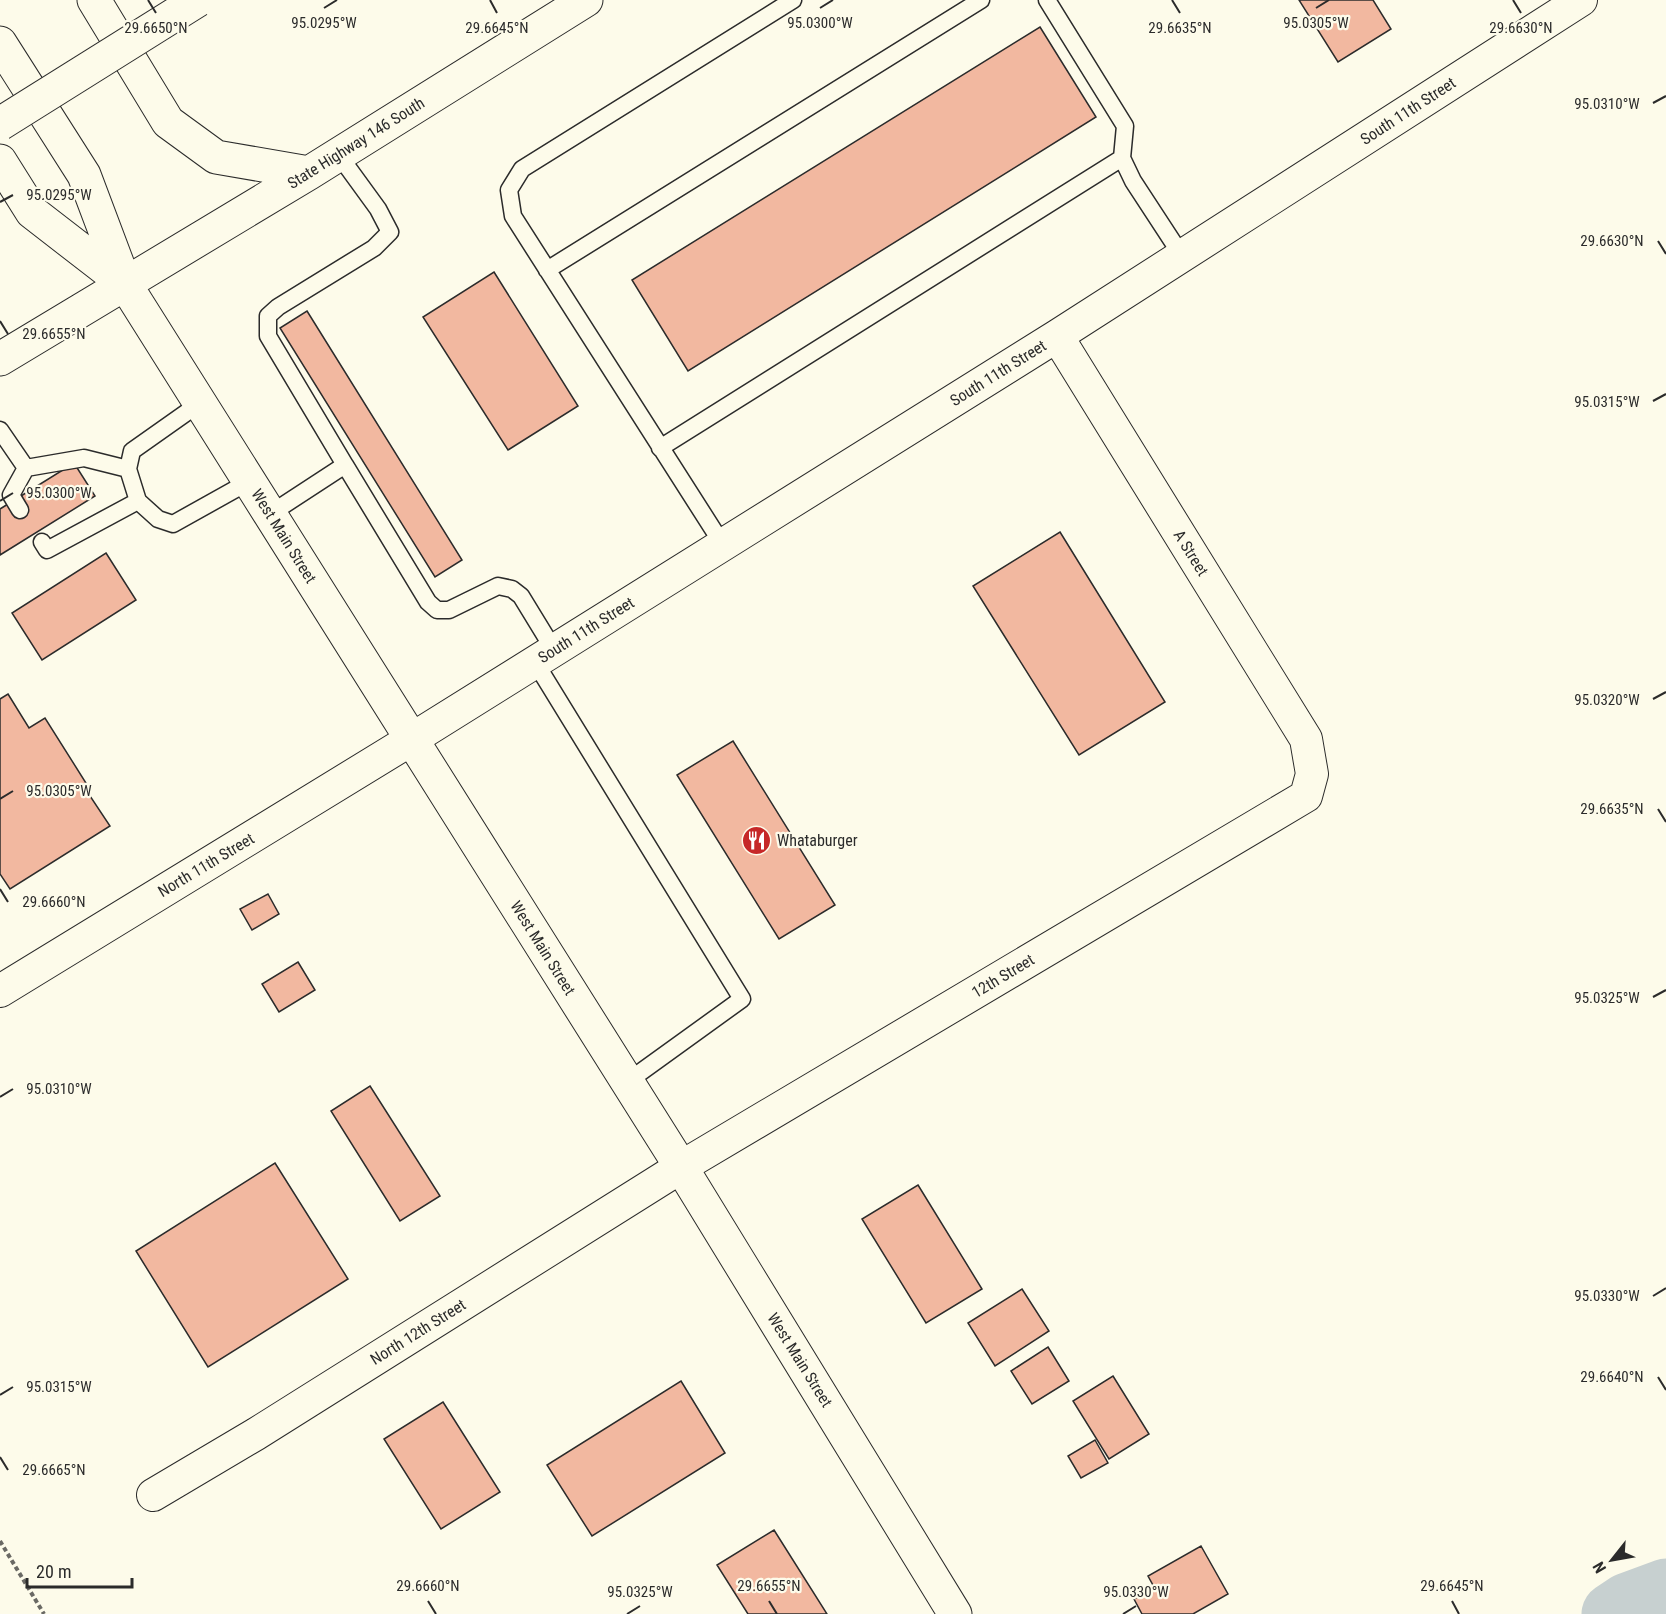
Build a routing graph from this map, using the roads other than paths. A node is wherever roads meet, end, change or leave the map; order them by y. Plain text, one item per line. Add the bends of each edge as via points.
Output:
1 (94, 0) edge
2 (198, 0) edge
3 (586, 0) edge
4 (793, 0) edge
5 (981, 0) edge
6 (1047, 0) edge
7 (1564, 5) edge
8 (0, 43) edge
9 (0, 124) edge
10 (338, 154) junction
11 (1122, 158) junction
12 (0, 161) edge
13 (309, 173) junction
14 (1182, 256) junction
15 (547, 270) junction
16 (125, 284) junction
17 (1057, 336) junction
18 (0, 359) edge
19 (200, 403) junction
20 (0, 430) edge
21 (660, 448) junction
22 (345, 465) junction
23 (26, 468) junction
24 (128, 470) junction
25 (250, 482) junction
26 (5, 498) edge
27 (138, 501) junction
28 (20, 510) dead end
29 (270, 514) junction
30 (42, 543) dead end
31 (723, 545) junction
32 (544, 656) junction
33 (412, 739) junction
34 (1312, 774) joint
35 (0, 991) edge
36 (627, 1082) junction
37 (681, 1167) junction
38 (153, 1495) dead end
39 (950, 1606) edge

1 - 13 main road via 168,122 216,157
2 - 9 main road, bridge
3 - 10 main road, State Highway 146 South
4 - 15 lane via 522,169 509,190 513,216
5 - 15 lane
6 - 11 lane via 1125,126
7 - 14 street, South 11th Street
8 - 16 main road, West Main Street via 84,175
10 - 13 main road, State Highway 146 South
10 - 22 lane via 390,232 374,248 278,307 268,316 267,323 268,336
11 - 14 lane
11 - 21 lane
12 - 16 main road, West Main Street via 32,212
13 - 16 main road, State Highway 146 South
14 - 17 street, South 11th Street
15 - 21 lane
16 - 18 main road, State Highway 146 South
16 - 19 main road, West Main Street
17 - 31 street, South 11th Street
17 - 34 street, A Street via 1306,739
19 - 24 lane via 132,451
19 - 25 main road, West Main Street
20 - 23 lane
21 - 31 lane
22 - 29 lane
22 - 32 lane via 428,602 437,610 449,610 498,586 512,589 521,596
23 - 24 lane via 84,458
23 - 26 lane
24 - 27 lane
25 - 27 lane via 173,524 158,519
25 - 29 main road, West Main Street
26 - 28 lane
27 - 30 lane via 47,550
29 - 33 main road, West Main Street
31 - 32 street, South 11th Street
32 - 33 street, South 11th Street
32 - 36 lane via 742,999
33 - 35 street, North 11th Street
33 - 36 main road, West Main Street
34 - 37 street, 12th Street via 1306,796
36 - 37 main road, West Main Street
37 - 38 street, North 12th Street
37 - 39 main road, West Main Street

